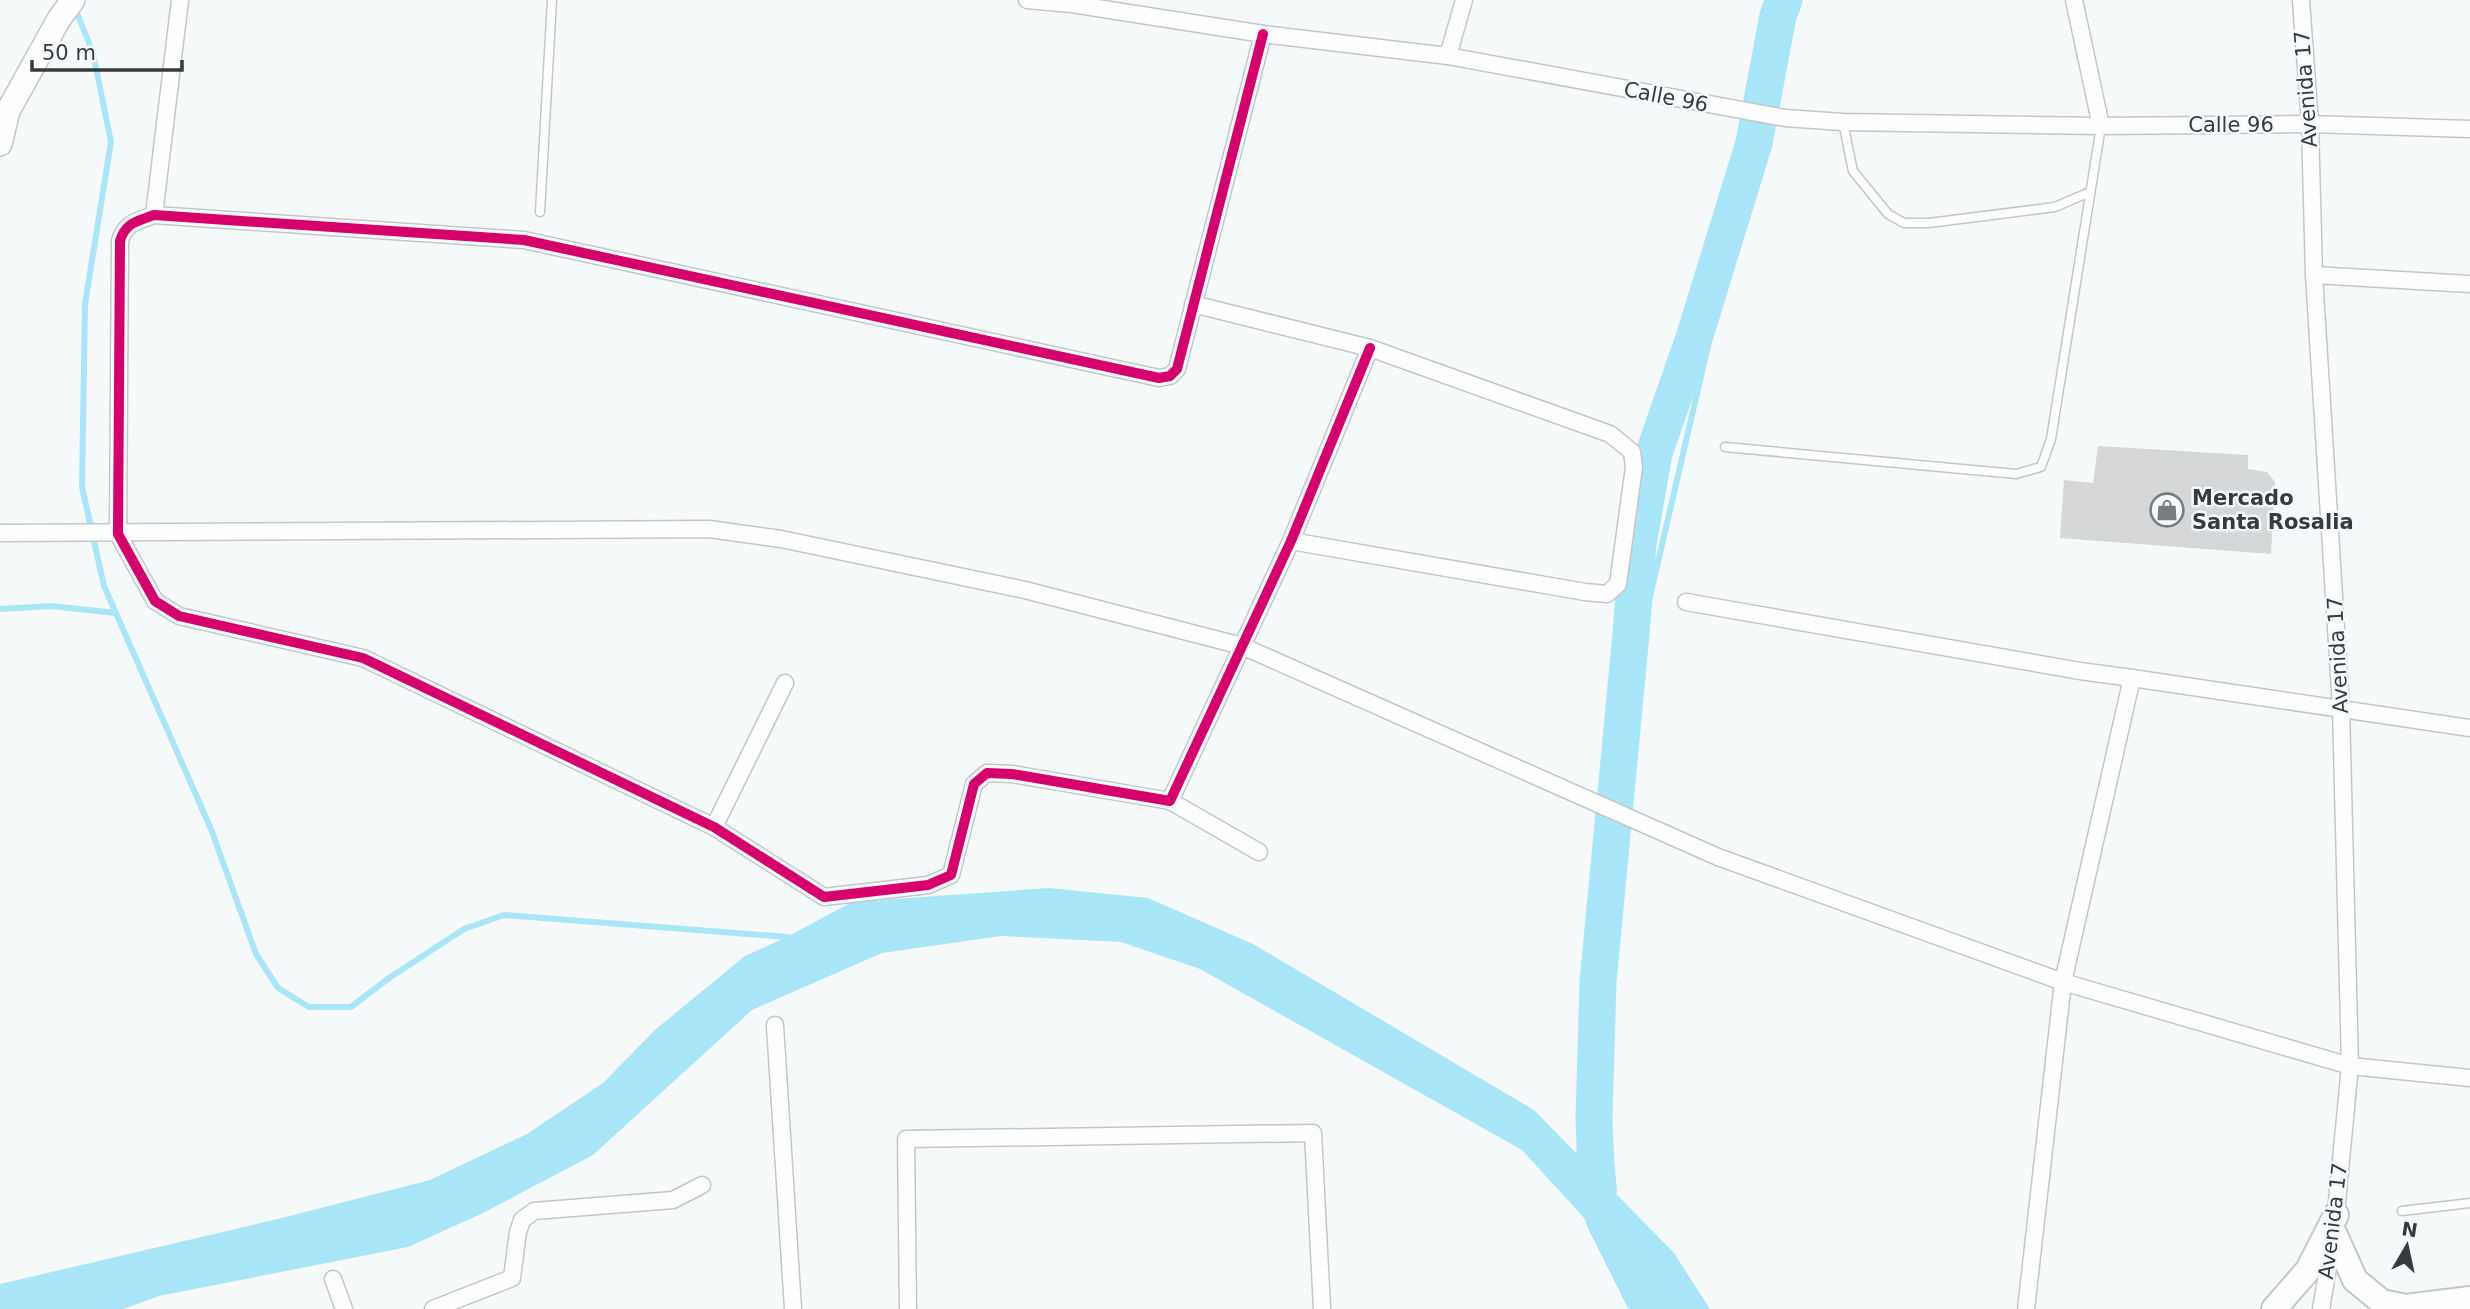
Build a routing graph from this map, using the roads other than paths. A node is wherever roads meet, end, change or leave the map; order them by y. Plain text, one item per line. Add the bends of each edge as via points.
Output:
1 (73, 0) edge
2 (180, 0) edge
3 (552, 0) edge
4 (1027, 0) edge
5 (1464, 0) edge
6 (2074, 0) edge
7 (2301, 0) edge
8 (1263, 34) junction
9 (1448, 56) junction
10 (1843, 122) junction
11 (2310, 124) junction
12 (2101, 126) junction
13 (2470, 129) edge
14 (0, 144) edge
15 (2090, 192) junction
16 (540, 212) dead end
17 (154, 215) junction
18 (2314, 275) junction
19 (2470, 284) edge
20 (1193, 304) junction
21 (1370, 348) junction
22 (1725, 447) dead end
23 (0, 533) edge
24 (118, 534) junction
25 (1291, 541) junction
26 (1686, 602) dead end
27 (1242, 646) junction
28 (2132, 678) junction
29 (785, 683) dead end
30 (2341, 708) junction
31 (2470, 728) edge
32 (1170, 801) junction
33 (714, 827) junction
34 (1259, 852) dead end
35 (2063, 982) junction
36 (775, 1026) dead end
37 (2350, 1066) junction
38 (2470, 1078) edge
39 (702, 1185) dead end
40 (2470, 1203) edge
41 (2402, 1211) dead end
42 (2335, 1224) junction
43 (333, 1279) dead end
44 (2470, 1299) edge
45 (344, 1309) edge
46 (433, 1309) edge
47 (793, 1309) edge
48 (908, 1309) edge
49 (1322, 1309) edge
50 (2025, 1309) edge
51 (2274, 1309) edge
52 (2321, 1309) edge

1 - 14 street via 8,111
2 - 17 street
3 - 16 lane
4 - 8 street, Calle 96
5 - 9 street
6 - 12 street
7 - 11 street, Avenida 17
8 - 9 street, Calle 96
8 - 20 street
9 - 10 street, Calle 96 via 1741,111
10 - 12 street, Calle 96
10 - 15 lane via 1853,171 1888,214 1904,223 2055,207
11 - 12 street, Calle 96
11 - 13 street, Calle 96
11 - 18 street, Avenida 17
12 - 15 lane
15 - 22 lane via 2051,439 2041,467 2017,474
17 - 20 street via 524,240 1159,377 1170,376 1177,369
17 - 24 street via 130,224 120,241
18 - 19 street
18 - 30 street, Avenida 17
20 - 21 street
21 - 25 street
21 - 25 street via 1609,434 1632,452 1634,467 1618,584 1608,594 1586,592
23 - 24 street
24 - 27 street via 709,529 1025,590
24 - 33 street via 155,601 179,616 363,658
25 - 27 street
26 - 28 street
27 - 32 street
27 - 35 street via 1717,857
28 - 30 street
28 - 35 street
29 - 33 street
30 - 31 street
30 - 37 street, Avenida 17
32 - 33 street via 987,773 974,784 951,876 928,885 824,897
32 - 34 street
35 - 37 street
35 - 50 street
36 - 47 street
37 - 38 street
37 - 42 street, Avenida 17
39 - 46 street via 673,1200 534,1211 522,1220 518,1232 512,1278
40 - 41 lane
42 - 44 main road via 2355,1280 2382,1302 2406,1307
42 - 51 main road via 2308,1270
42 - 52 street, Avenida 17
43 - 45 street
48 - 49 street via 906,1139 1313,1133

